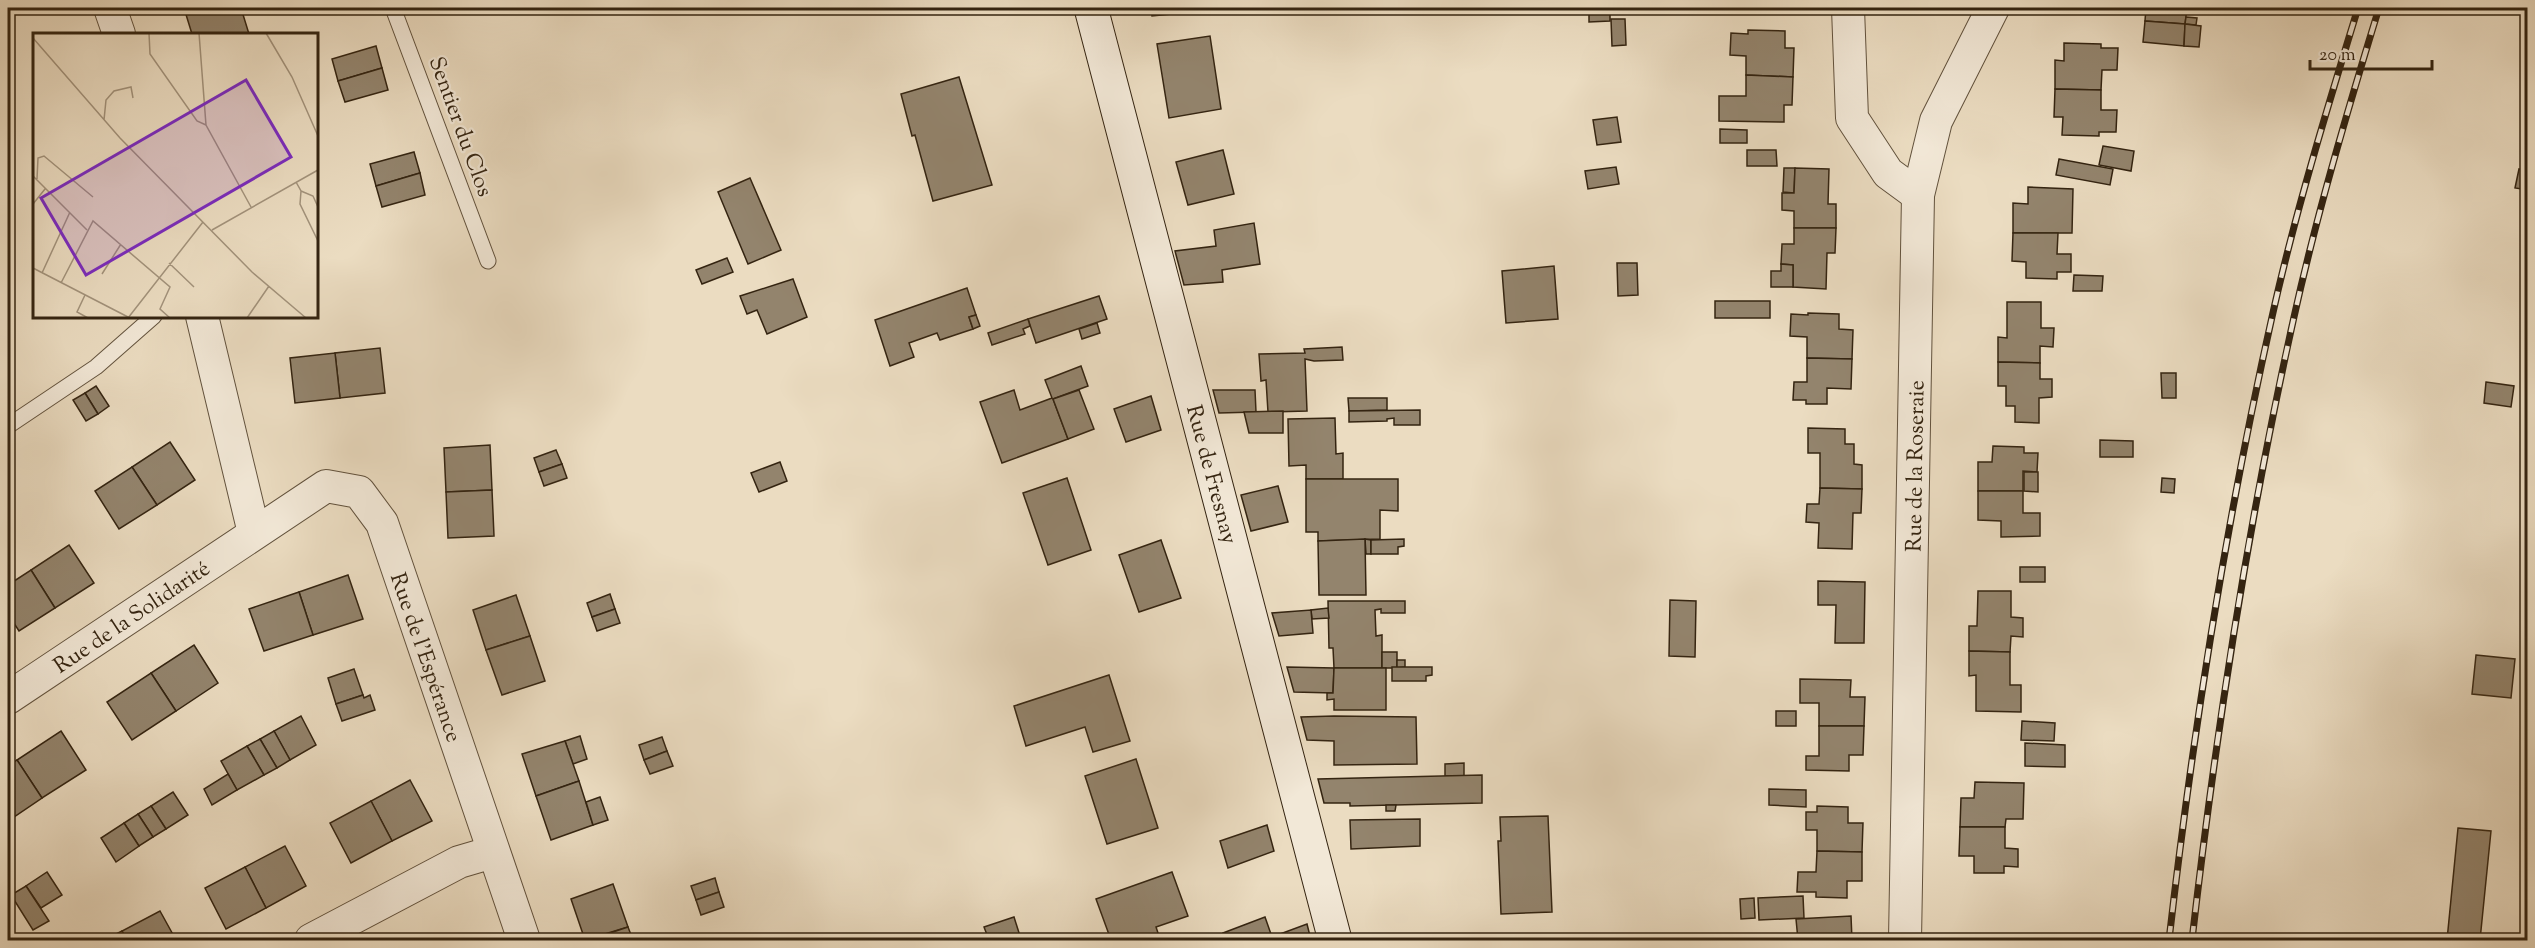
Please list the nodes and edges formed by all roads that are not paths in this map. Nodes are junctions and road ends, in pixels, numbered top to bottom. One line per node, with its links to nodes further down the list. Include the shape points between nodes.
1 (110, 8): 6 (street)
2 (393, 8): 8 (lane, Sentier du Clos)
3 (1091, 8): 17 (street, Rue de Fresnay)
4 (1848, 8): 7 (street, via 1852,118 1888,173)
5 (1993, 8): 7 (street, Rue de la Roseraie, via 1936,122)
6 (118, 33)
7 (1918, 195): 18 (street, Rue de la Roseraie)
8 (488, 261)
9 (152, 318): 11 (lane, via 96,367)
10 (202, 318): 12 (street)
11 (8, 426)
12 (254, 533): 13 (street, Rue de la Solidarité); 14 (street, Rue de l'Espérance, via 326,486 359,492 382,524)
13 (8, 698)
14 (494, 852): 15 (street, via 459,862); 16 (street, Rue de l'Espérance)
15 (311, 940)
16 (524, 940)
17 (1335, 940)
18 (1905, 940)

